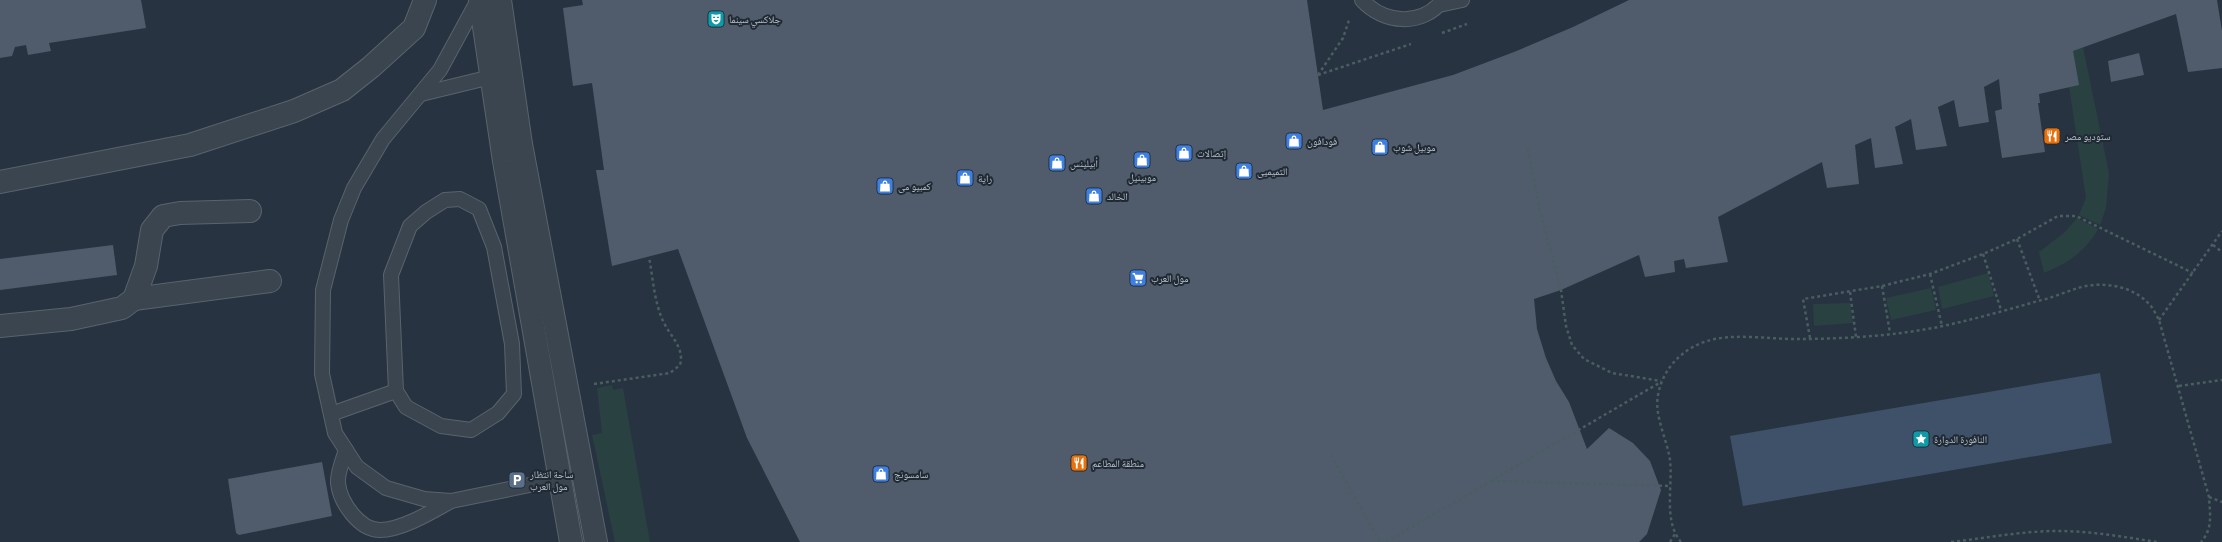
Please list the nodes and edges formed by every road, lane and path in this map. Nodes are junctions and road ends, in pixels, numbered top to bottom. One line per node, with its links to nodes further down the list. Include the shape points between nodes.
1 (425, 0): 12 (street, via 414,28 371,66 342,90 294,112 190,145)
2 (479, 0): 9 (street); 10 (lane, via 440,70)
3 (500, 0): 50 (street, via 521,144)
4 (1362, 0): 6 (lane, via 1376,12 1391,18 1408,20 1425,15)
5 (1462, 0): 6 (lane)
6 (1441, 3)
7 (1347, 13): 8 (path, via 1350,19 1343,38)
8 (1318, 75)
9 (491, 77): 10 (lane); 42 (street)
10 (421, 94): 39 (lane, via 383,139 354,188 341,220 323,290 322,374)
11 (1528, 150): 35 (path, via 1572,345 1584,359 1612,373)
12 (0, 182)
13 (250, 211): 25 (street, via 180,213 164,216 152,230 146,266)
14 (2222, 231): 16 (path)
15 (2017, 239): 18 (path); 20 (path, via 2058,216 2076,216); 26 (path)
16 (2212, 245): 17 (path); 20 (path)
17 (2222, 252)
18 (1983, 254): 21 (path); 27 (path)
19 (649, 257): 38 (path, via 656,300 665,326 681,351 680,365 670,373 593,384)
20 (2193, 273): 28 (path)
21 (1930, 274): 23 (path); 30 (path)
22 (270, 281): 25 (street)
23 (1882, 286): 24 (path); 31 (path)
24 (1850, 292): 32 (path); 33 (path, via 1803,299)
25 (134, 299): 29 (street, via 122,308 71,320)
26 (2040, 301): 27 (path); 28 (path, via 2079,288 2106,285 2136,293 2148,303)
27 (2001, 310): 30 (path)
28 (2159, 320): 36 (path)
29 (0, 326)
30 (1942, 326): 31 (path)
31 (1890, 333): 32 (path)
32 (1856, 337): 33 (path)
33 (1810, 338): 35 (path, via 1709,340 1680,355)
34 (2222, 380): 36 (path)
35 (1661, 381): 43 (path); 44 (path, via 1657,396 1658,416 1666,439)
36 (2179, 386): 45 (path)
37 (396, 391): 37 (lane, via 391,275 410,226 445,200 460,199 479,209 494,248 512,344 514,394 498,413 471,430 441,426 406,407); 39 (lane)
38 (594, 392)
39 (331, 414): 40 (lane, via 335,433)
40 (346, 450): 46 (lane, via 357,468 386,488 424,499); 46 (lane, via 337,482 344,504 365,526 380,530 395,528)
41 (1332, 455): 51 (path)
42 (559, 479): 46 (lane); 49 (street)
43 (1490, 481): 44 (path); 52 (path)
44 (1671, 486): 48 (path, via 1671,512)
45 (2209, 497): 47 (path); 57 (path, via 2211,523 2208,535)
46 (451, 501)
47 (2222, 502)
48 (1675, 534): 53 (path); 54 (path)
49 (571, 542)
50 (596, 542)
51 (1380, 542)
52 (1386, 542)
53 (1670, 542)
54 (1681, 542)
55 (1951, 542): 56 (path, via 2057,531)
56 (2157, 542)
57 (2201, 542)

